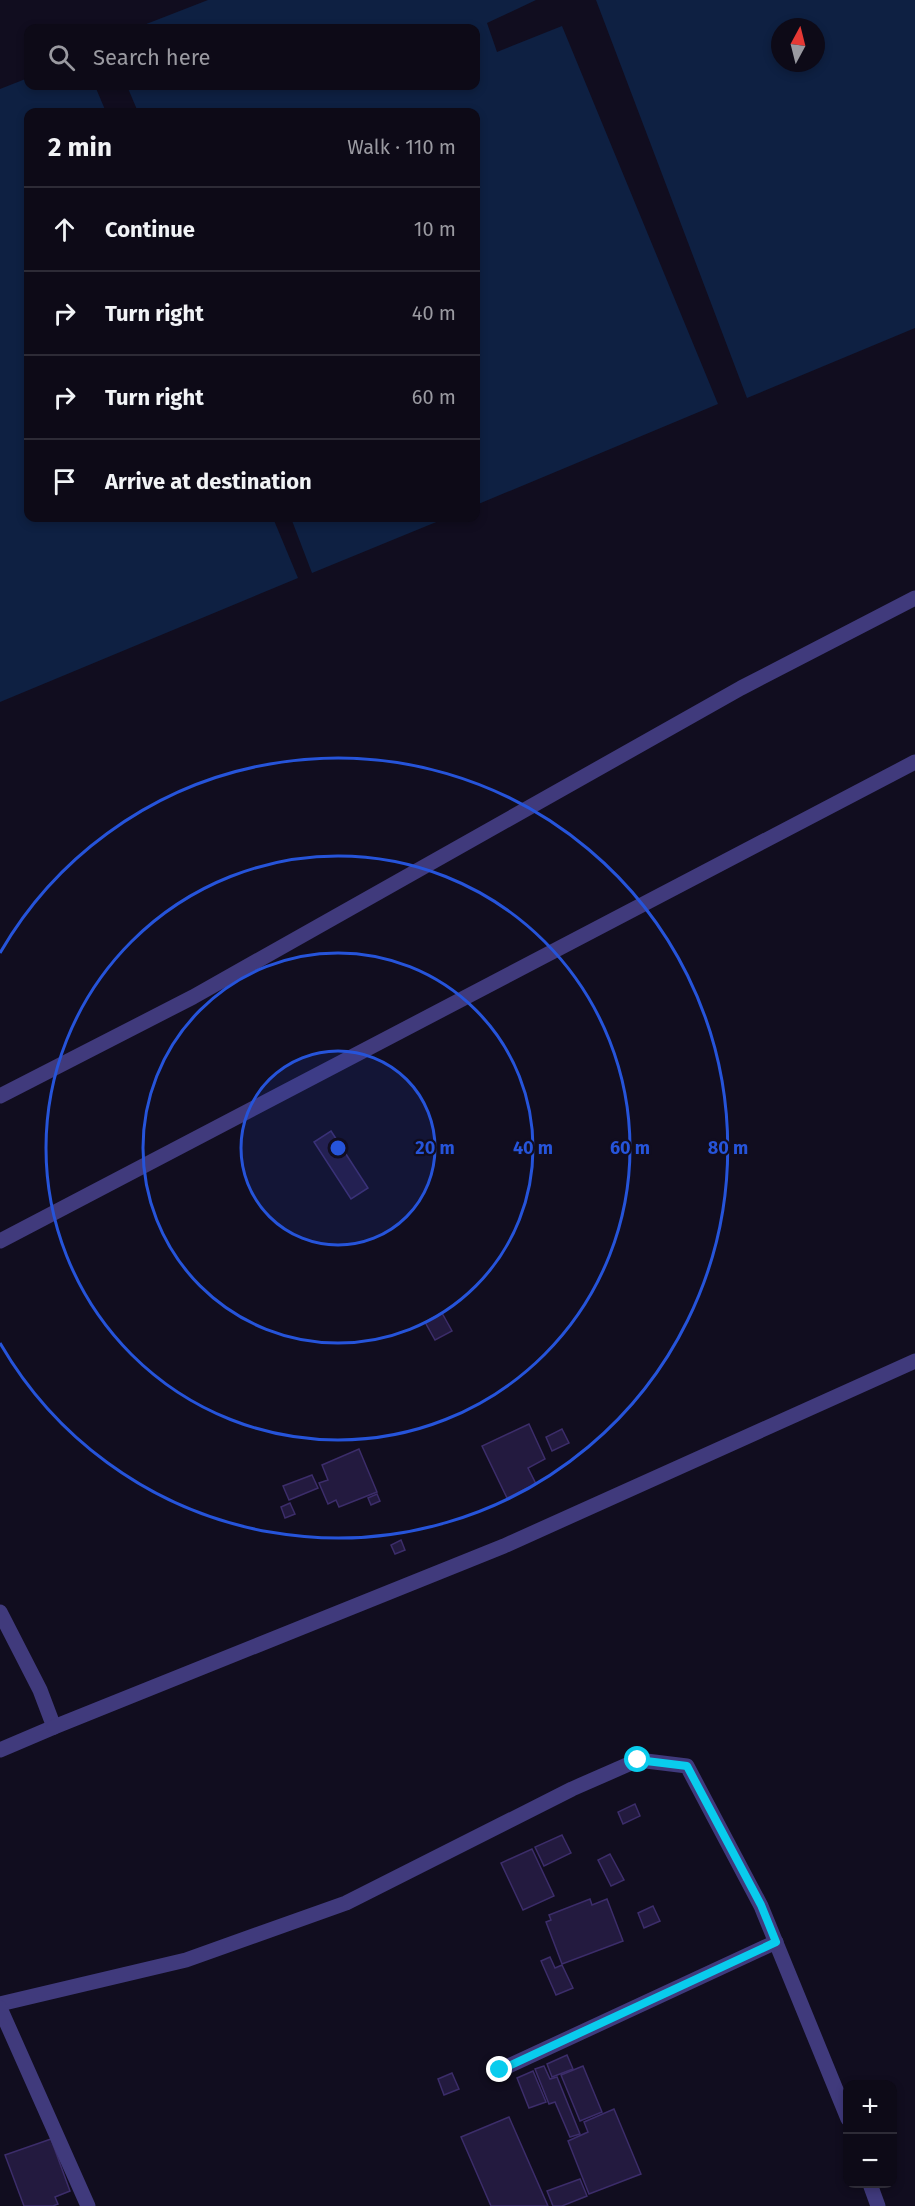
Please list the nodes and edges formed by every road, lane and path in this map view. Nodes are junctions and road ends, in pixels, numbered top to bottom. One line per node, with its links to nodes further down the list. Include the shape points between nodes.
1 (915, 598): 3 (street, via 741,688 193,997)
2 (915, 762): 4 (street)
3 (0, 1096)
4 (0, 1241)
5 (915, 1361): 7 (street, via 504,1546)
6 (0, 1612): 7 (street, via 40,1690)
7 (54, 1727): 8 (street)
8 (0, 1750)
9 (776, 1942): 10 (street, via 761,1905 687,1766 638,1760 346,1903 186,1960); 11 (street); 12 (street)
10 (0, 2006): 14 (street)
11 (500, 2070)
12 (843, 2107)
13 (871, 2188): 15 (street)
14 (88, 2206)
15 (878, 2206)

